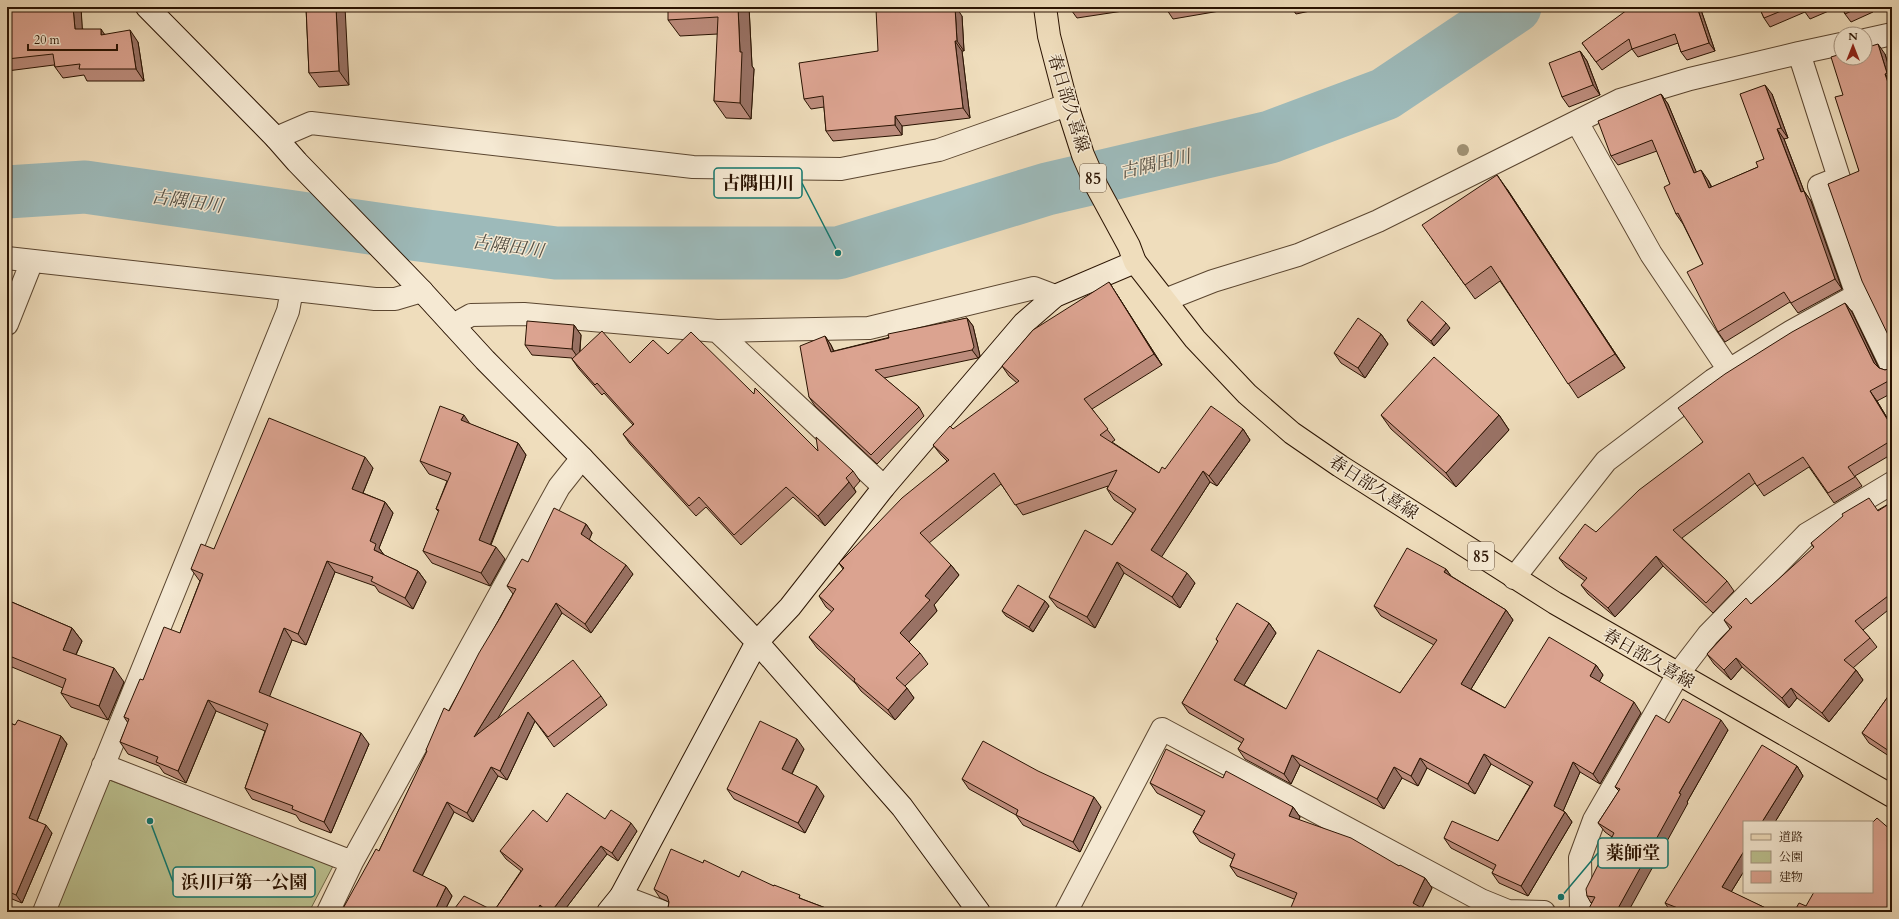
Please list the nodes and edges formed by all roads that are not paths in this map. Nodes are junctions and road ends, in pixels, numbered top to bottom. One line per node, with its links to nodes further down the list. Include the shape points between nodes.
1 (147, 7): 9 (street)
2 (1045, 7): 7 (main road, 春日部久喜線 / 85, via 1049,36)
3 (1892, 34): 4 (street)
4 (1873, 38)
5 (1833, 46): 6 (street)
6 (1799, 52): 8 (street, via 1690,79 1620,100); 15 (street, via 1839,178 1819,186)
7 (1067, 105): 9 (street, via 939,150 841,169 693,167 310,123); 10 (main road, 春日部久喜線 / 85, via 1083,155)
8 (1577, 122): 17 (street, via 1371,224 1298,255 1213,281); 22 (street, via 1652,254)
9 (276, 138): 13 (street)
10 (1132, 254): 16 (street); 17 (main road, 春日部久喜線 / 85)
11 (7, 258): 12 (street)
12 (32, 261): 14 (street); 18 (street)
13 (415, 284): 14 (street, via 395,298); 19 (street)
14 (292, 290): 29 (street, via 288,311)
15 (1857, 295): 21 (street); 22 (street)
16 (1054, 296): 20 (street, via 1034,288 869,328); 25 (street, via 1024,323)
17 (1166, 300): 26 (main road, 春日部久喜線 / 85, via 1195,339 1247,394 1292,433)
18 (7, 324)
19 (453, 325): 20 (street, via 471,315 524,314); 23 (street)
20 (717, 331): 25 (street)
21 (1892, 367)
22 (1729, 370): 26 (street, via 1606,461)
23 (582, 458): 27 (street); 31 (street, via 558,487)
24 (1892, 483): 28 (street, via 1807,534 1708,635)
25 (884, 487): 27 (street, via 790,607)
26 (1514, 578): 28 (main road, 春日部久喜線 / 85)
27 (757, 642): 32 (street); 36 (street, via 902,807)
28 (1678, 674): 30 (main road, 春日部久喜線 / 85); 39 (street, via 1594,820 1580,858)
29 (103, 765): 31 (street); 33 (street)
30 (1892, 796)
31 (352, 862): 34 (street)
32 (614, 904): 35 (street)
33 (44, 912)
34 (328, 912)
35 (663, 912)
36 (979, 912)
37 (1066, 912): 38 (street, via 1162,729 1481,900 1508,911)
38 (1544, 912)
39 (1581, 912)

